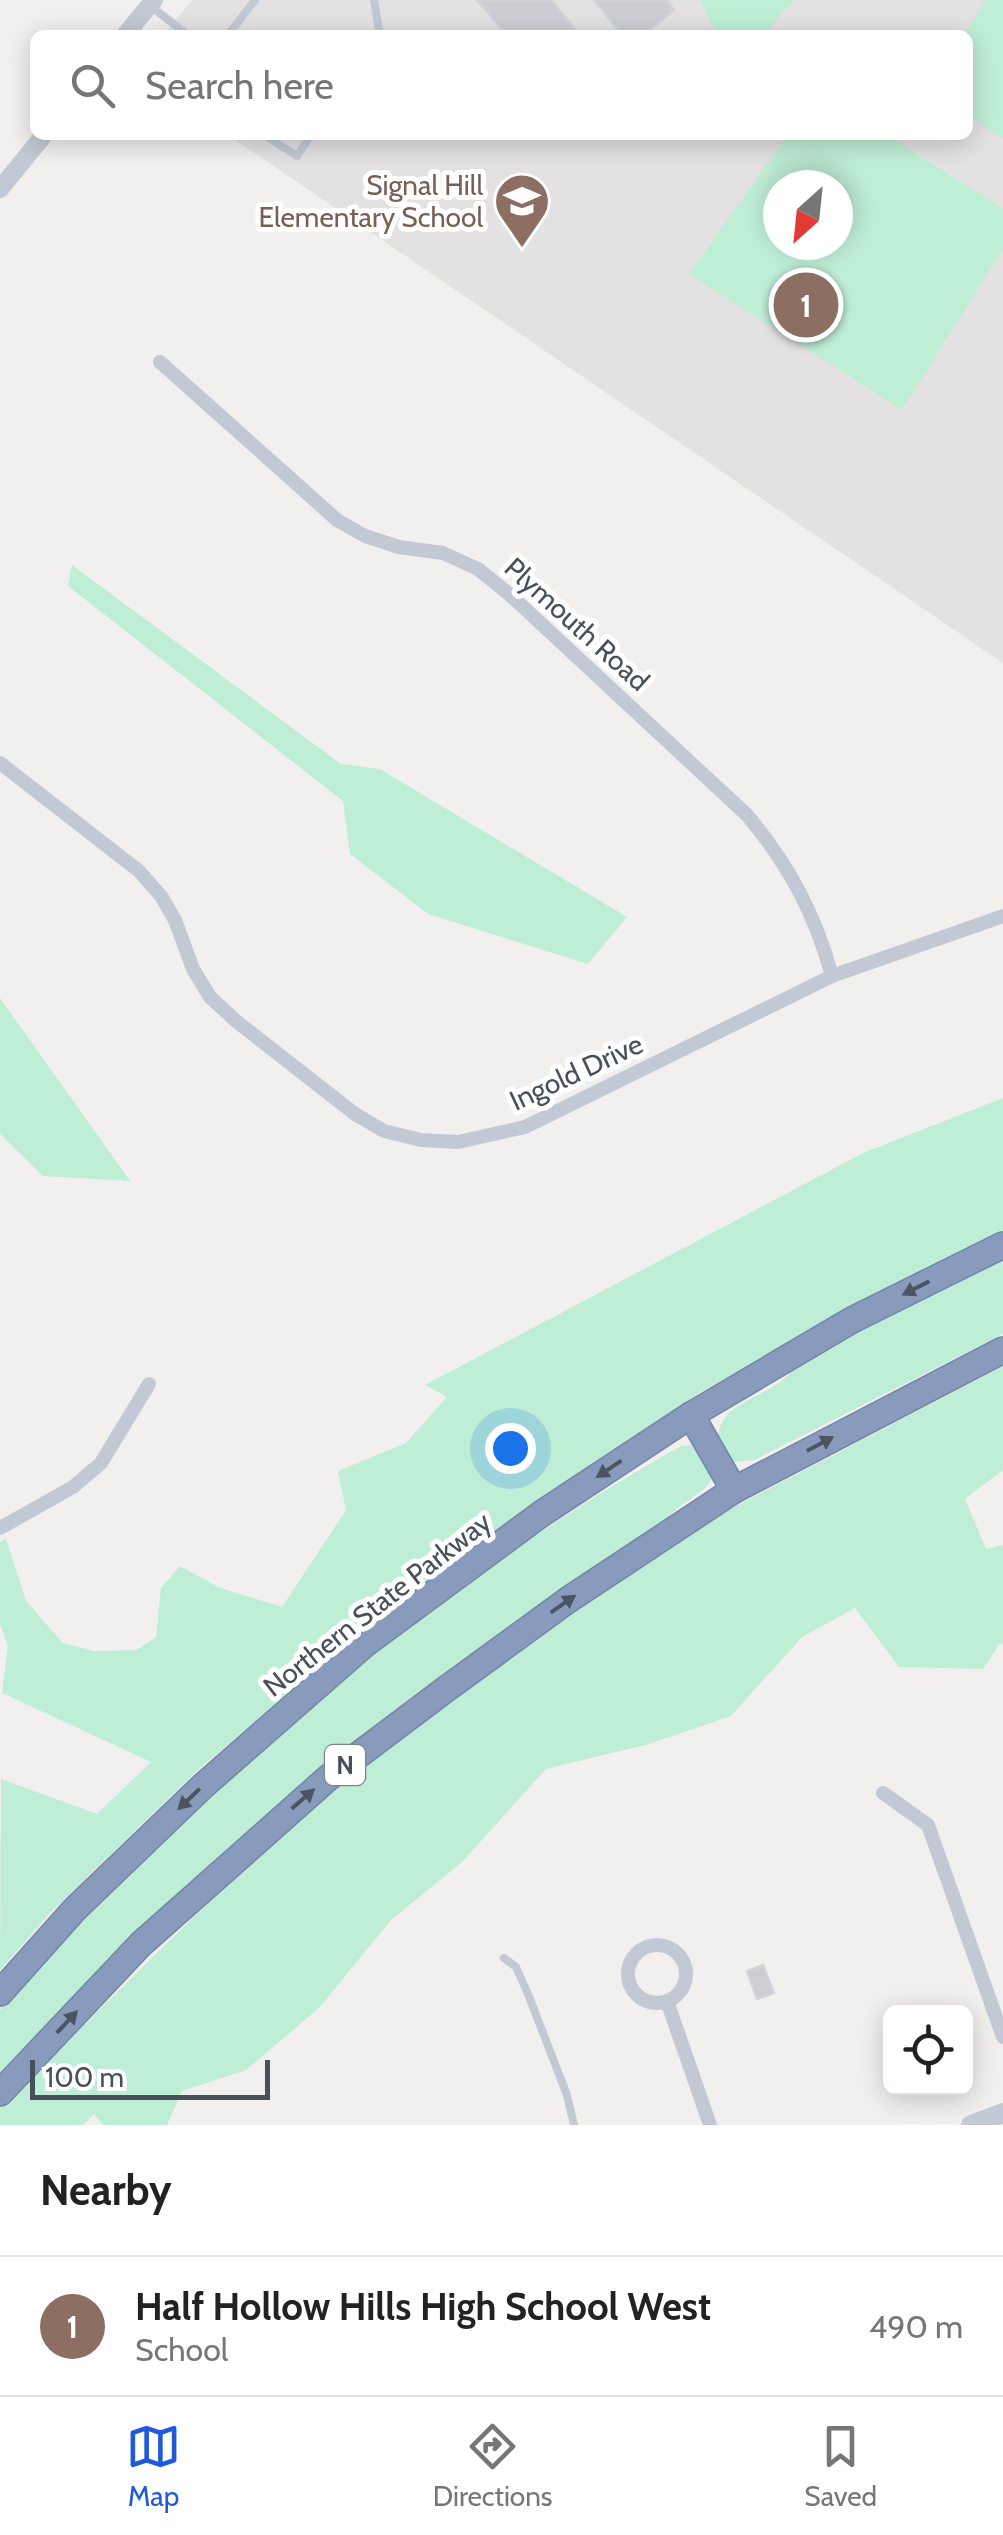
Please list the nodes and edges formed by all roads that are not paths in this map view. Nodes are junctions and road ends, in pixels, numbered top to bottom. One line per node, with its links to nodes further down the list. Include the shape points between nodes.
1 (255, 0): 6 (lane)
2 (374, 0): 7 (lane)
3 (151, 3): 4 (street); 5 (lane)
4 (129, 30)
5 (182, 30)
6 (232, 30)
7 (379, 30)
8 (40, 140): 11 (street)
9 (272, 140): 10 (lane, via 296,156)
10 (307, 140)
11 (0, 189)
12 (160, 362): 15 (street, Plymouth Road, via 337,520 382,542 443,553 509,594 768,839 803,894)
13 (0, 763): 15 (street, Ingold Drive, via 161,896 193,969 236,1021 384,1131 458,1142 525,1127)
14 (1003, 916): 15 (street, Ingold Drive)
15 (832, 976)
16 (1003, 1245): 19 (highway, Northern State Parkway, one-way to 19, via 852,1320)
17 (1003, 1350): 20 (highway, N, one-way to 17)
18 (149, 1384): 21 (street, via 101,1462 72,1487)
19 (690, 1415): 20 (highway); 24 (highway, Northern State Parkway, one-way to 24, via 365,1644 204,1784)
20 (734, 1490): 27 (highway, N, one-way to 20, via 140,1944 328,1778 568,1600)
21 (0, 1528)
22 (883, 1793): 26 (street, via 928,1825)
23 (504, 1958): 29 (lane, via 528,1994)
24 (0, 1993)
25 (667, 2002): 25 (street, via 681,1990 683,1964 671,1950 645,1948 631,1962 628,1981 648,2002); 30 (street)
26 (1003, 2036)
27 (0, 2093)
28 (1003, 2113): 31 (main road)
29 (574, 2125)
30 (710, 2125)
31 (971, 2125)

